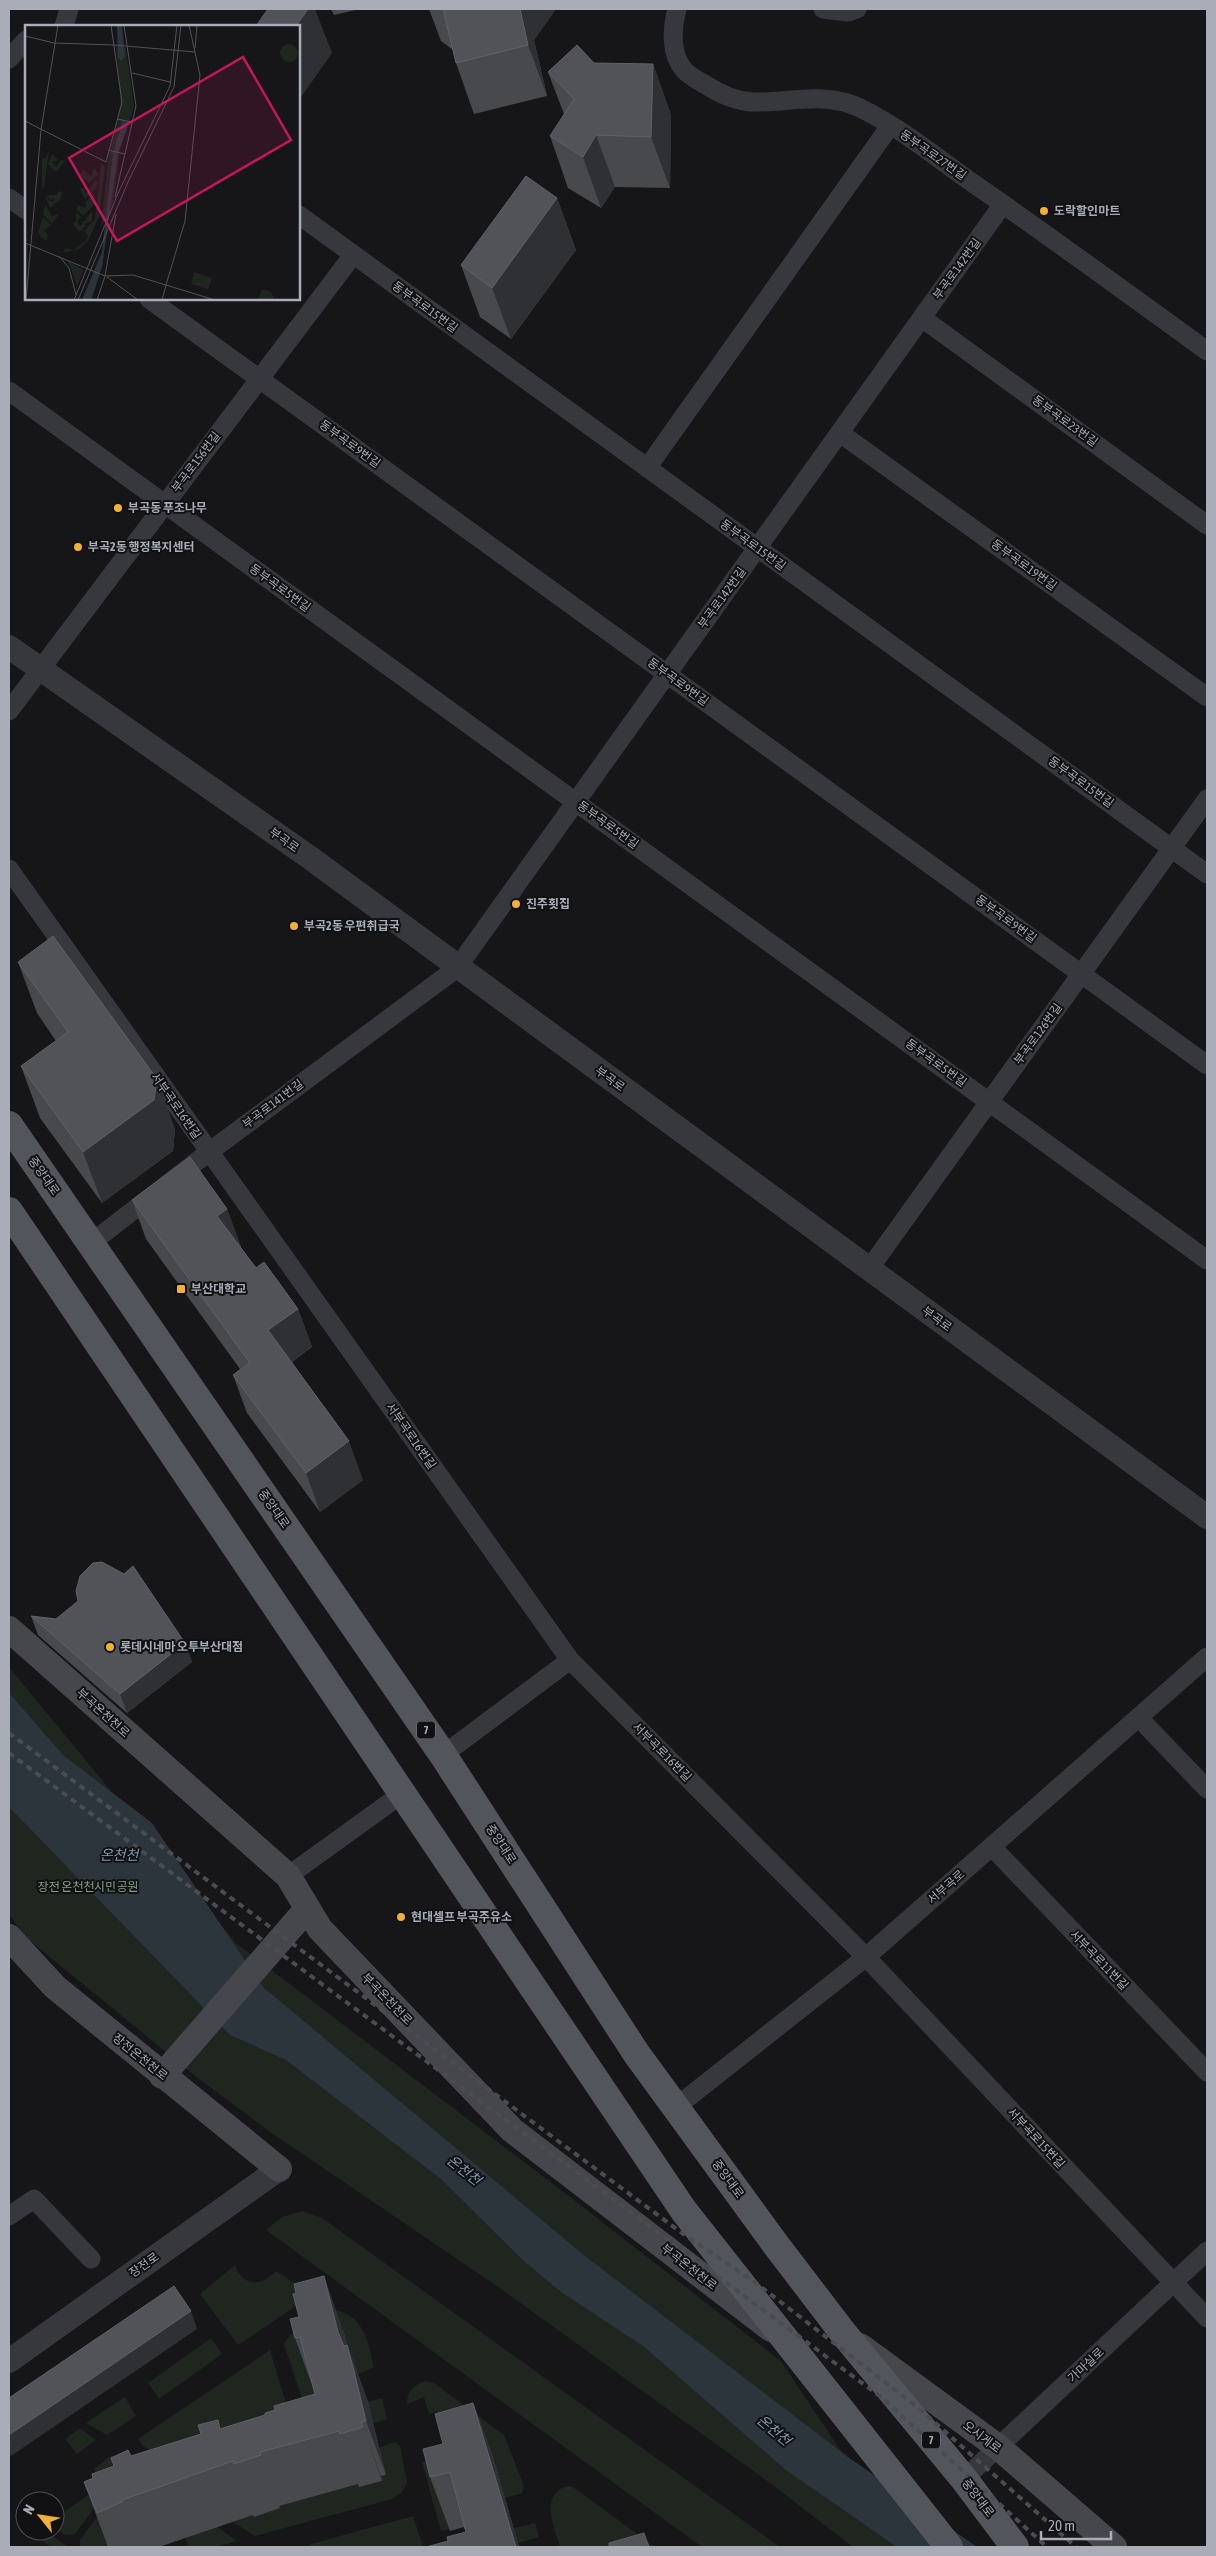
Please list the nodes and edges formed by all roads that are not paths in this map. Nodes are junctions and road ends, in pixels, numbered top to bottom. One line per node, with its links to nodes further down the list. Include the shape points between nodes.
1 (69, 9): 5 (street)
2 (677, 9): 8 (street, 동부곡로27번길, via 676,56 685,71 713,90 752,102 839,100)
3 (823, 9): 4 (street, via 848,12)
4 (858, 9)
5 (64, 25)
6 (25, 41): 7 (street)
7 (9, 59)
8 (890, 126): 10 (street, 동부곡로27번길); 20 (street)
9 (9, 198): 11 (street)
10 (1003, 204): 15 (street, 부곡로142번길); 16 (street, 동부곡로27번길)
11 (25, 209)
12 (300, 216): 13 (street, 동부곡로15번길)
13 (353, 254): 17 (street, 부곡로156번길); 20 (street, 동부곡로15번길)
14 (150, 300): 17 (street, 동부곡로9번길)
15 (922, 318): 19 (street, 부곡로142번길); 22 (street, 동부곡로23번길)
16 (1207, 351)
17 (259, 379): 21 (street, 부곡로156번길); 26 (street, 동부곡로9번길)
18 (9, 391): 21 (street, 동부곡로5번길)
19 (840, 433): 23 (street, 부곡로142번길); 27 (street, 동부곡로19번길)
20 (647, 468): 23 (street, 동부곡로15번길)
21 (164, 504): 25 (street, 부곡로156번길); 30 (street, 동부곡로5번길)
22 (1207, 525)
23 (757, 548): 26 (street, 부곡로142번길); 31 (street, 동부곡로15번길)
24 (9, 647): 25 (street, 부곡로)
25 (40, 669): 28 (street, 부곡로156번길); 34 (street, 부곡로, via 309,858)
26 (667, 674): 30 (street, 부곡로142번길); 35 (street, 동부곡로9번길)
27 (1207, 697)
28 (9, 711)
29 (1207, 799): 31 (street, 부곡로126번길)
30 (576, 802): 34 (street, 부곡로142번길); 37 (street, 동부곡로5번길)
31 (1172, 848): 33 (street, 동부곡로15번길); 35 (street, 부곡로126번길)
32 (9, 870): 39 (street, 서부곡로16번길)
33 (1207, 874)
34 (457, 968): 39 (street, 부곡로141번길); 43 (street, 부곡로)
35 (1081, 974): 36 (street, 동부곡로9번길); 37 (street, 부곡로126번길)
36 (1207, 1065)
37 (989, 1102): 42 (street, 동부곡로5번길); 43 (street, 부곡로126번길)
38 (9, 1125): 41 (main road, 중앙대로 / 7)
39 (209, 1152): 41 (street, 부곡로141번길); 47 (street, 서부곡로16번길)
40 (9, 1211): 51 (main road)
41 (91, 1243): 49 (main road, 중앙대로 / 7)
42 (1207, 1260)
43 (869, 1269): 44 (street, 부곡로)
44 (1207, 1517)
45 (9, 1629): 53 (main road, 부곡온천천로)
46 (1207, 1657): 48 (street, 서부곡로)
47 (570, 1660): 49 (street); 56 (street, 서부곡로16번길)
48 (1139, 1718): 50 (street); 52 (street, 서부곡로)
49 (443, 1754): 59 (main road, 중앙대로 / 7, via 636,2053)
50 (1207, 1789)
51 (403, 1793): 53 (street); 67 (main road, via 684,2211)
52 (992, 1847): 56 (street, 서부곡로); 57 (street, 서부곡로11번길)
53 (288, 1876): 54 (main road, 부곡온천천로)
54 (302, 1914): 58 (main road); 67 (main road, 부곡온천천로, via 512,2130)
55 (9, 1937): 58 (main road, 장전온천천로, via 55,1988)
56 (866, 1957): 59 (street, 서부곡로); 64 (street, 서부곡로15번길)
57 (1207, 2072)
58 (162, 2076): 60 (main road, 장전온천천로)
59 (676, 2107): 66 (main road, 중앙대로 / 7)
60 (279, 2169): 68 (street, 장전로)
61 (9, 2216): 63 (street, via 34,2198)
62 (1207, 2251): 64 (street, 가마실로)
63 (92, 2259)
64 (1174, 2283): 65 (street, 서부곡로15번길); 69 (street, 가마실로)
65 (1207, 2318)
66 (844, 2334): 69 (main road, 오시게로); 70 (main road, 중앙대로 / 7)
67 (789, 2344): 71 (main road)
68 (9, 2361)
69 (998, 2448): 70 (street, 가마실로); 73 (main road, 오시게로)
70 (964, 2479): 72 (main road, 중앙대로 / 7)
71 (949, 2547)
72 (1015, 2547)
73 (1114, 2547)

